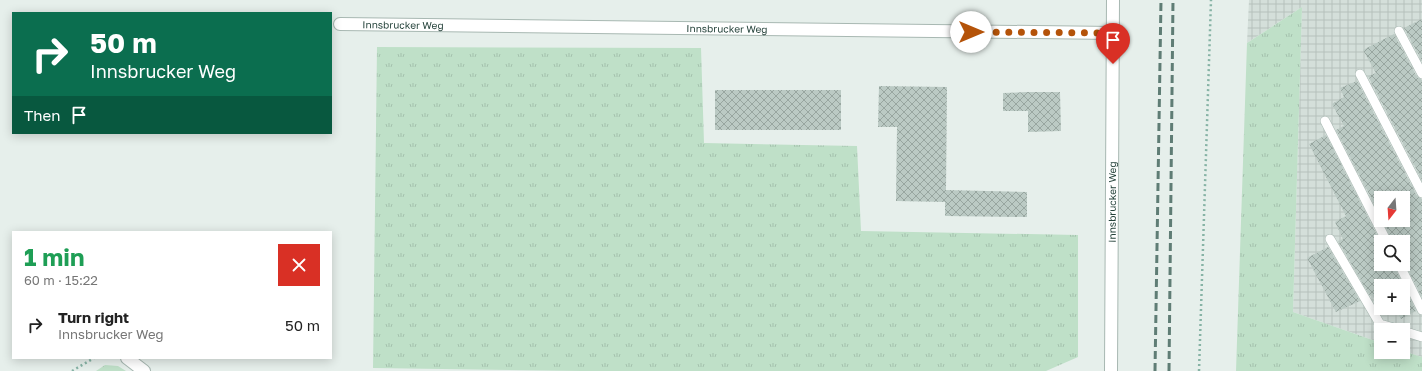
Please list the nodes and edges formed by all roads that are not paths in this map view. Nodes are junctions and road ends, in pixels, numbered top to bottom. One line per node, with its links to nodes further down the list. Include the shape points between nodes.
1 (1113, 0): 4 (street, Innsbrucker Weg)
2 (340, 24): 4 (street, Innsbrucker Weg)
3 (1400, 31): 6 (lane)
4 (1113, 33): 18 (street, Innsbrucker Weg)
5 (1360, 74): 8 (lane)
6 (1422, 74)
7 (1325, 120): 9 (lane)
8 (1422, 193)
9 (1383, 235)
10 (1330, 239): 13 (lane)
11 (1402, 271): 12 (lane)
12 (1422, 310)
13 (1379, 323)
14 (1410, 332): 15 (lane)
15 (1422, 336)
16 (128, 359): 17 (street)
17 (144, 371)
18 (1111, 371)

